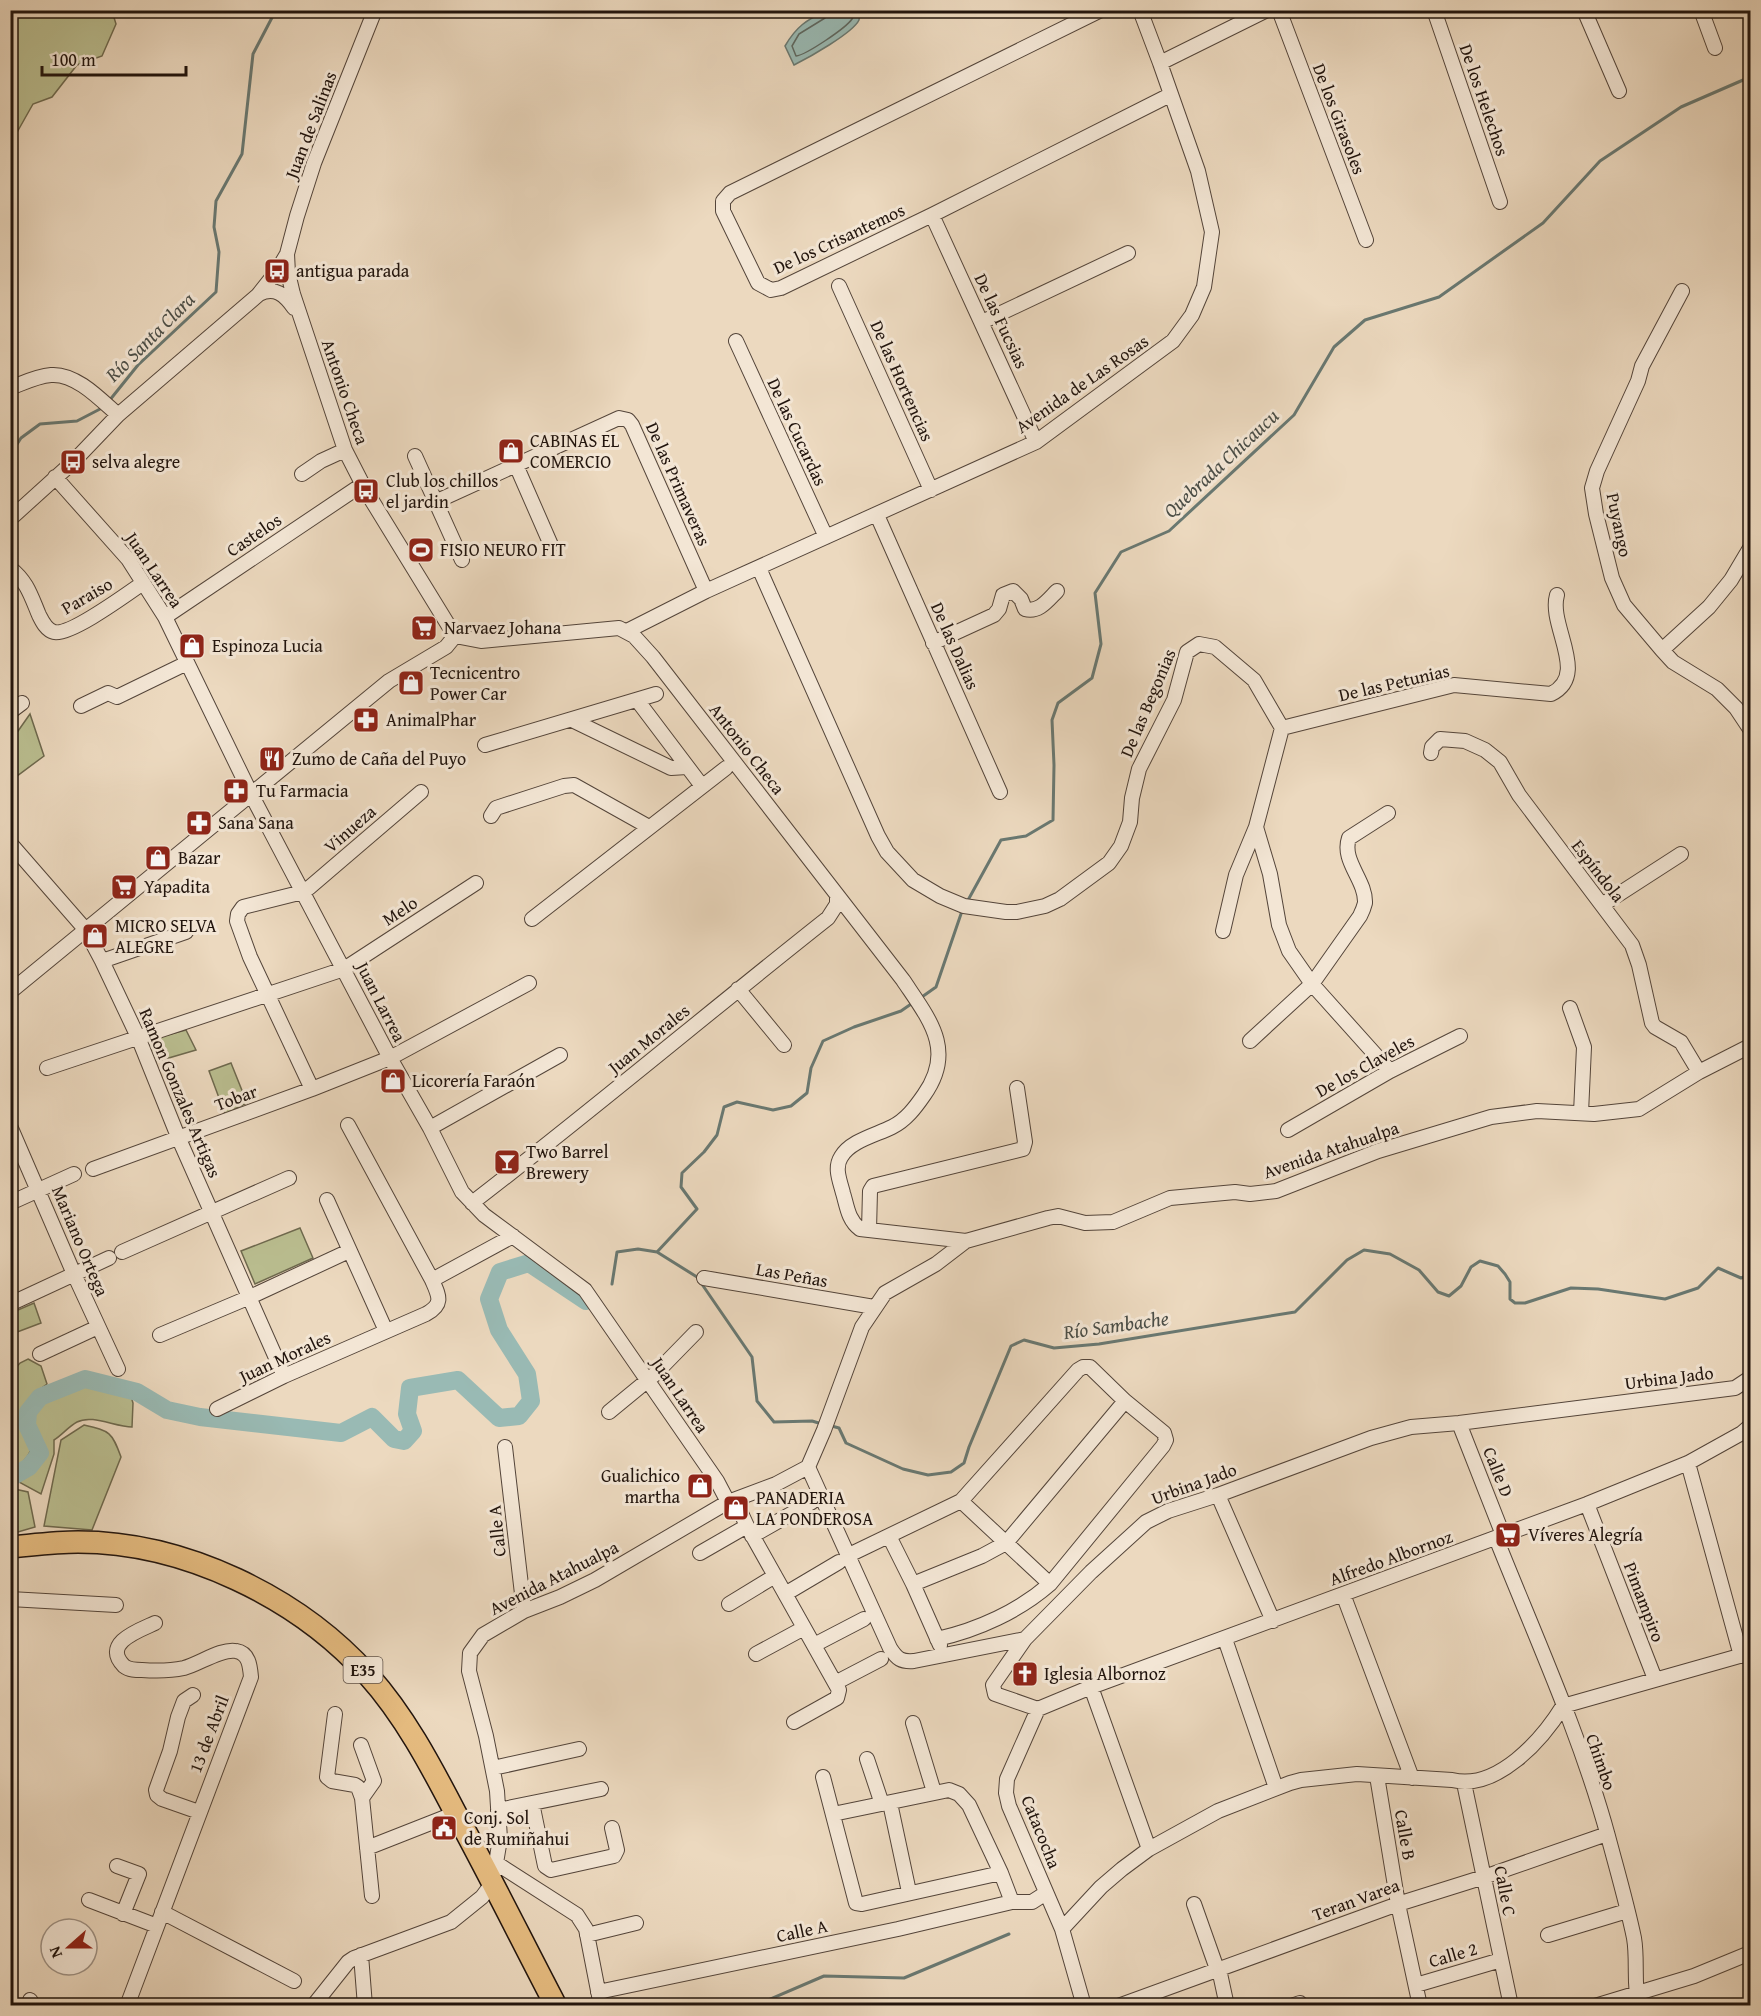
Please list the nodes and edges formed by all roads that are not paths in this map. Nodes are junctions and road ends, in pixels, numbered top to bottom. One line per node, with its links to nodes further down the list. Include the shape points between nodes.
1 (375, 10): 16 (street, Juan de Salinas, via 314,163)
2 (1101, 10): 14 (street, De los Crisantemos, via 730,193 723,201 725,216 758,283 771,290)
3 (1140, 10): 10 (street, Avenida de Las Rosas)
4 (1267, 10): 10 (street)
5 (1279, 10): 15 (street, De los Girasoles)
6 (1434, 10): 13 (street, De los Helechos)
7 (1584, 10): 11 (street)
8 (1701, 10): 9 (street)
9 (1715, 48)
10 (1160, 63): 12 (street, Avenida de Las Rosas)
11 (1619, 91)
12 (1170, 95): 14 (street, De los Crisantemos); 26 (street, Avenida de Las Rosas, via 1197,171 1212,231 1204,287 1192,315 1173,341)
13 (1500, 202)
14 (932, 216): 22 (street, De las Fucsias)
15 (1366, 240)
16 (287, 254): 20 (street, Juan de Salinas); 21 (street, Juan de Salinas, via 290,284)
17 (1128, 254): 22 (street)
18 (840, 286): 33 (street, De las Hortencias)
19 (1682, 291): 51 (street, Puyango, via 1642,366 1592,488 1616,587 1624,605)
20 (258, 295): 21 (street, via 271,290 278,292); 25 (street, Juan de Salinas)
21 (301, 317): 27 (street, Antonio Checa)
22 (981, 322): 26 (street, De las Fucsias)
23 (736, 341): 37 (street, De las Cucardas)
24 (10, 388): 25 (street, via 53,374 81,384)
25 (118, 415): 31 (street, Juan de Salinas)
26 (1036, 442): 33 (street, Avenida de Las Rosas)
27 (345, 450): 30 (street); 32 (street, Antonio Checa)
28 (415, 456): 34 (street)
29 (516, 465): 34 (street, De las Primaveras); 38 (street); 44 (street, De las Primaveras, via 619,418 628,420)
30 (302, 474)
31 (55, 477): 36 (street, Juan de Salinas); 43 (street, Juan Larrea, via 117,546)
32 (363, 484): 47 (street, Castelos); 49 (street, Antonio Checa)
33 (931, 490): 35 (street, Avenida de Las Rosas)
34 (435, 502): 40 (street)
35 (877, 515): 37 (street, Avenida de Las Rosas); 50 (street, De las Dalias)
36 (10, 519)
37 (826, 537): 42 (street, Avenida de Las Rosas)
38 (551, 545)
39 (1750, 548): 51 (street, via 1709,607)
40 (462, 560)
41 (10, 568): 43 (street, Paraiso, via 27,584 47,629 56,633 96,615)
42 (759, 568): 44 (street, Avenida de Las Rosas); 59 (street, De las Begonias, via 887,852 913,880 953,901 976,908 1017,912 1045,906 1109,863 1130,822 1139,769 1173,700 1187,652 1199,644 1215,647 1254,680)
43 (143, 583): 47 (street, Juan Larrea)
44 (706, 591): 48 (street, Avenida de Las Rosas)
45 (1057, 591): 50 (street, via 1044,604 1029,611 1018,594 1008,592 994,615)
46 (1557, 595): 59 (street, De las Petunias, via 1555,614 1568,668 1560,690 1551,694 1454,686)
47 (165, 617): 52 (street, Juan Larrea)
48 (627, 631): 49 (street, via 614,627 481,641); 53 (street, Antonio Checa)
49 (454, 636): 68 (street, via 446,647 389,681)
50 (933, 643): 67 (street, De las Dalias)
51 (1662, 650): 60 (street, Puyango, via 1673,662 1717,689)
52 (187, 663): 56 (street, via 117,697 108,693); 68 (street, Juan Larrea)
53 (678, 690): 54 (street); 77 (street, Antonio Checa)
54 (637, 700): 58 (street); 63 (street)
55 (22, 702): 57 (street)
56 (81, 706)
57 (10, 712)
58 (572, 720): 61 (street); 63 (street, via 671,768)
59 (1282, 729): 71 (street)
60 (1750, 729)
61 (484, 745)
62 (1431, 753): 78 (street, Espíndola, via 1440,739 1465,741 1500,762 1519,795)
63 (687, 767): 65 (street)
64 (726, 768): 65 (street)
65 (702, 786): 72 (street)
66 (421, 792): 76 (street, Vinueza)
67 (1000, 792)
68 (250, 794): 76 (street, Juan Larrea); 80 (street)
69 (1388, 813): 86 (street, via 1349,838 1351,863 1364,891 1365,904)
70 (491, 816): 72 (street, via 496,808 571,785)
71 (1256, 826): 81 (street, via 1236,875); 86 (street, via 1279,926 1289,951)
72 (650, 828): 79 (street)
73 (10, 843): 80 (street, Ramon Gonzales Artigas)
74 (1681, 854): 78 (street)
75 (476, 883): 84 (street, Melo)
76 (303, 891): 84 (street, Juan Larrea); 89 (street, via 243,907 238,914 237,921)
77 (837, 895): 87 (street, Juan Morales, via 837,904 828,918); 117 (street, Antonio Checa, via 924,1012 934,1029 940,1054 933,1083 909,1115 848,1149 839,1159 838,1173 850,1218 860,1229)
78 (1602, 905): 100 (street, Espíndola, via 1632,945 1652,1023 1681,1042)
79 (532, 919)
80 (86, 929): 83 (street, Ramon Gonzales Artigas); 88 (street)
81 (1223, 931)
82 (186, 932): 83 (street)
83 (102, 962): 92 (street, Ramon Gonzales Artigas)
84 (344, 969): 89 (street, Melo); 97 (street, Juan Larrea)
85 (529, 983): 97 (street, Tobar)
86 (1312, 984): 93 (street); 99 (street)
87 (738, 989): 94 (street); 115 (street, Juan Morales)
88 (10, 992)
89 (268, 993): 92 (street, Melo); 102 (street)
90 (1570, 1008): 103 (street, via 1584,1047)
91 (1460, 1036): 99 (street, De los Claveles)
92 (138, 1037): 98 (street, Melo); 108 (street, Ramon Gonzales Artigas)
93 (1250, 1041)
94 (784, 1045)
95 (1750, 1046): 100 (street, Avenida Atahualpa)
96 (560, 1056): 106 (street)
97 (390, 1058): 102 (street, Tobar); 106 (street, Juan Larrea)
98 (46, 1068)
99 (1390, 1071): 107 (street, De los Claveles)
100 (1699, 1072): 103 (street, Avenida Atahualpa, via 1639,1108)
101 (1017, 1088): 117 (street, via 1026,1142 1023,1149 873,1186)
102 (312, 1089): 108 (street, Tobar)
103 (1581, 1113): 119 (street, Avenida Atahualpa, via 1538,1111 1491,1117 1378,1151 1276,1191 1170,1198 1113,1222 1085,1223 1058,1216)
104 (348, 1125): 125 (street)
105 (10, 1126): 112 (street, Mariano Ortega)
106 (430, 1128): 115 (street, Juan Larrea, via 462,1192)
107 (1288, 1130)
108 (179, 1139): 109 (street, Tobar); 116 (street, Ramon Gonzales Artigas)
109 (93, 1169)
110 (74, 1174): 112 (street)
111 (289, 1178): 116 (street)
112 (39, 1191): 114 (street); 123 (street, Mariano Ortega)
113 (327, 1200): 120 (street)
114 (10, 1203)
115 (472, 1203): 118 (street, Juan Larrea)
116 (212, 1212): 121 (street); 126 (street, Ramon Gonzales Artigas)
117 (869, 1230): 119 (street)
118 (513, 1236): 125 (street); 137 (street, Juan Larrea, via 585,1290)
119 (966, 1241): 128 (street, Avenida Atahualpa, via 936,1264 885,1293)
120 (349, 1251): 126 (street); 130 (street)
121 (122, 1252)
122 (110, 1258): 123 (street)
123 (74, 1274): 127 (street); 129 (street, Mariano Ortega)
124 (704, 1278): 128 (street, Las Peñas)
125 (432, 1280): 130 (street, Juan Morales, via 438,1295 435,1309)
126 (250, 1297): 132 (street); 135 (street, Ramon Gonzales Artigas)
127 (10, 1304)
128 (874, 1307): 145 (street, Avenida Atahualpa, via 857,1338)
129 (98, 1327): 133 (street); 134 (street, Mariano Ortega)
130 (386, 1331): 135 (street, Juan Morales)
131 (696, 1332): 137 (street)
132 (160, 1335)
133 (40, 1354)
134 (118, 1369)
135 (284, 1376): 139 (street, Juan Morales)
136 (1750, 1378): 141 (street, Urbina Jado, via 1736,1388)
137 (648, 1381): 140 (street); 147 (street, Juan Larrea)
138 (1125, 1401): 148 (street, via 1090,1367 1078,1370); 154 (street); 160 (street, via 1164,1433 1166,1440)
139 (217, 1408)
140 (609, 1412)
141 (1459, 1423): 146 (street, Urbina Jado, via 1411,1427 1371,1438); 153 (street, Calle D)
142 (1750, 1426): 144 (street, Alfredo Albornoz)
143 (506, 1447): 166 (street, Calle A)
144 (1688, 1463): 150 (street, Alfredo Albornoz); 175 (street)
145 (808, 1467): 147 (street, Avenida Atahualpa); 157 (street)
146 (1218, 1495): 168 (street); 171 (street, Urbina Jado, via 1146,1522)
147 (731, 1501): 151 (street, Juan Larrea); 166 (street, Avenida Atahualpa, via 595,1580)
148 (961, 1501): 152 (street); 154 (street)
149 (812, 1502): 151 (street)
150 (1587, 1503): 153 (street, Alfredo Albornoz); 177 (street, Pimampiro)
151 (749, 1531): 156 (street); 158 (street, Juan Larrea)
152 (889, 1536): 157 (street); 159 (street)
153 (1500, 1536): 162 (street, Alfredo Albornoz); 181 (street, Chimbo)
154 (1006, 1543): 159 (street); 160 (street)
155 (10, 1547): 202 (highway, E35, via 79,1542 143,1550 200,1564 260,1590 316,1627 369,1676 405,1724)
156 (700, 1553)
157 (844, 1558): 161 (street); 171 (street, via 898,1660 914,1661)
158 (775, 1576): 161 (street, Juan Larrea); 164 (street)
159 (913, 1584): 160 (street, via 939,1642 1030,1602)
160 (1050, 1584)
161 (785, 1594): 170 (street, Juan Larrea)
162 (1343, 1594): 168 (street, Alfredo Albornoz); 192 (street)
163 (10, 1599): 165 (street)
164 (729, 1604)
165 (116, 1605)
166 (524, 1611): 189 (street, Avenida Atahualpa, via 483,1635 470,1653 470,1680)
167 (864, 1618): 173 (street)
168 (1273, 1621): 172 (street, Alfredo Albornoz)
169 (155, 1623): 201 (street, 13 de Abril, via 122,1641 118,1655 123,1665 131,1670 184,1668 226,1651 243,1653 250,1663 251,1677)
170 (804, 1628): 173 (street, Juan Larrea); 174 (street)
171 (1024, 1639): 182 (street, via 995,1679 993,1690)
172 (1225, 1639): 179 (street, Alfredo Albornoz); 194 (street)
173 (814, 1645): 178 (street, Juan Larrea)
174 (756, 1654)
175 (1746, 1654): 177 (street)
176 (881, 1659): 178 (street)
177 (1655, 1679): 181 (street)
178 (835, 1683): 184 (street, via 839,1690 837,1698)
179 (1091, 1687): 182 (street, Alfredo Albornoz); 207 (street)
180 (193, 1695): 201 (street, via 184,1701 156,1790 162,1798)
181 (1563, 1706): 193 (street, via 1535,1744 1512,1763 1490,1776); 205 (street, Chimbo)
182 (1038, 1709): 213 (street, Catacocha, via 1007,1779 1006,1792)
183 (335, 1714): 197 (street, via 327,1777 355,1785)
184 (794, 1722)
185 (913, 1723): 196 (street)
186 (361, 1745): 197 (street, via 374,1781)
187 (579, 1749): 189 (street)
188 (867, 1759): 199 (street)
189 (493, 1768): 200 (street, Avenida Atahualpa)
190 (1377, 1776): 192 (street); 194 (street, via 1312,1779); 218 (street, Calle B)
191 (823, 1777): 203 (street)
192 (1412, 1778): 193 (street)
193 (1464, 1783): 211 (street, Calle C)
194 (1276, 1788): 207 (street, via 1218,1811)
195 (601, 1789): 198 (street)
196 (934, 1792): 199 (street); 210 (street, via 955,1791 965,1799)
197 (362, 1798): 206 (street)
198 (532, 1803): 200 (street); 204 (street, via 547,1869 614,1856 617,1850)
199 (886, 1803): 203 (street); 212 (street)
200 (498, 1810): 209 (street, Avenida Atahualpa, via 500,1839)
201 (199, 1812): 220 (street, 13 de Abril)
202 (456, 1813): 206 (street); 209 (highway, E35)
203 (833, 1814): 212 (street, via 856,1903)
204 (612, 1828)
205 (1607, 1834): 211 (street, Teran Varea); 219 (street, Chimbo)
206 (367, 1848): 214 (street)
207 (1149, 1849): 224 (street, via 1108,1881)
208 (117, 1866): 221 (street, via 140,1874)
209 (493, 1871): 225 (street, via 577,1915); 228 (street, Avenida Atahualpa, via 482,1897 451,1922); 239 (highway, E35)
210 (1001, 1873): 212 (street); 215 (street)
211 (1484, 1877): 218 (street, Teran Varea); 229 (street, Calle C)
212 (909, 1892)
213 (1046, 1893): 215 (street, Calle A, via 1032,1902); 224 (street, Catacocha)
214 (372, 1896)
215 (1010, 1898): 233 (street, Calle A, via 898,1929)
216 (89, 1900): 221 (street)
217 (1194, 1904): 230 (street)
218 (1398, 1904): 230 (street, Teran Varea); 232 (street, Calle B)
219 (1627, 1911): 226 (street); 234 (street, Chimbo, via 1634,1939)
220 (162, 1912): 223 (street, 13 de Abril); 231 (street)
221 (123, 1914): 223 (street)
222 (636, 1923): 225 (street)
223 (157, 1926): 236 (street, 13 de Abril)
224 (1062, 1929): 240 (street, Catacocha)
225 (587, 1935): 233 (street)
226 (1548, 1935)
227 (1750, 1953): 234 (street)
228 (362, 1955): 237 (street, Avenida Atahualpa, via 348,1962); 238 (street)
229 (1501, 1960): 232 (street, Calle 2); 244 (street, Calle C)
230 (1218, 1969): 235 (street, Teran Varea); 242 (street)
231 (294, 1981)
232 (1416, 1985): 243 (street, Calle B)
233 (599, 1999)
234 (1637, 1999): 245 (street)
235 (1152, 2000): 241 (street, Teran Varea)
236 (127, 2006)
237 (313, 2006)
238 (365, 2006)
239 (556, 2006)
240 (1084, 2006)
241 (1118, 2006)
242 (1227, 2006)
243 (1420, 2006)
244 (1511, 2006)
245 (1595, 2006)

